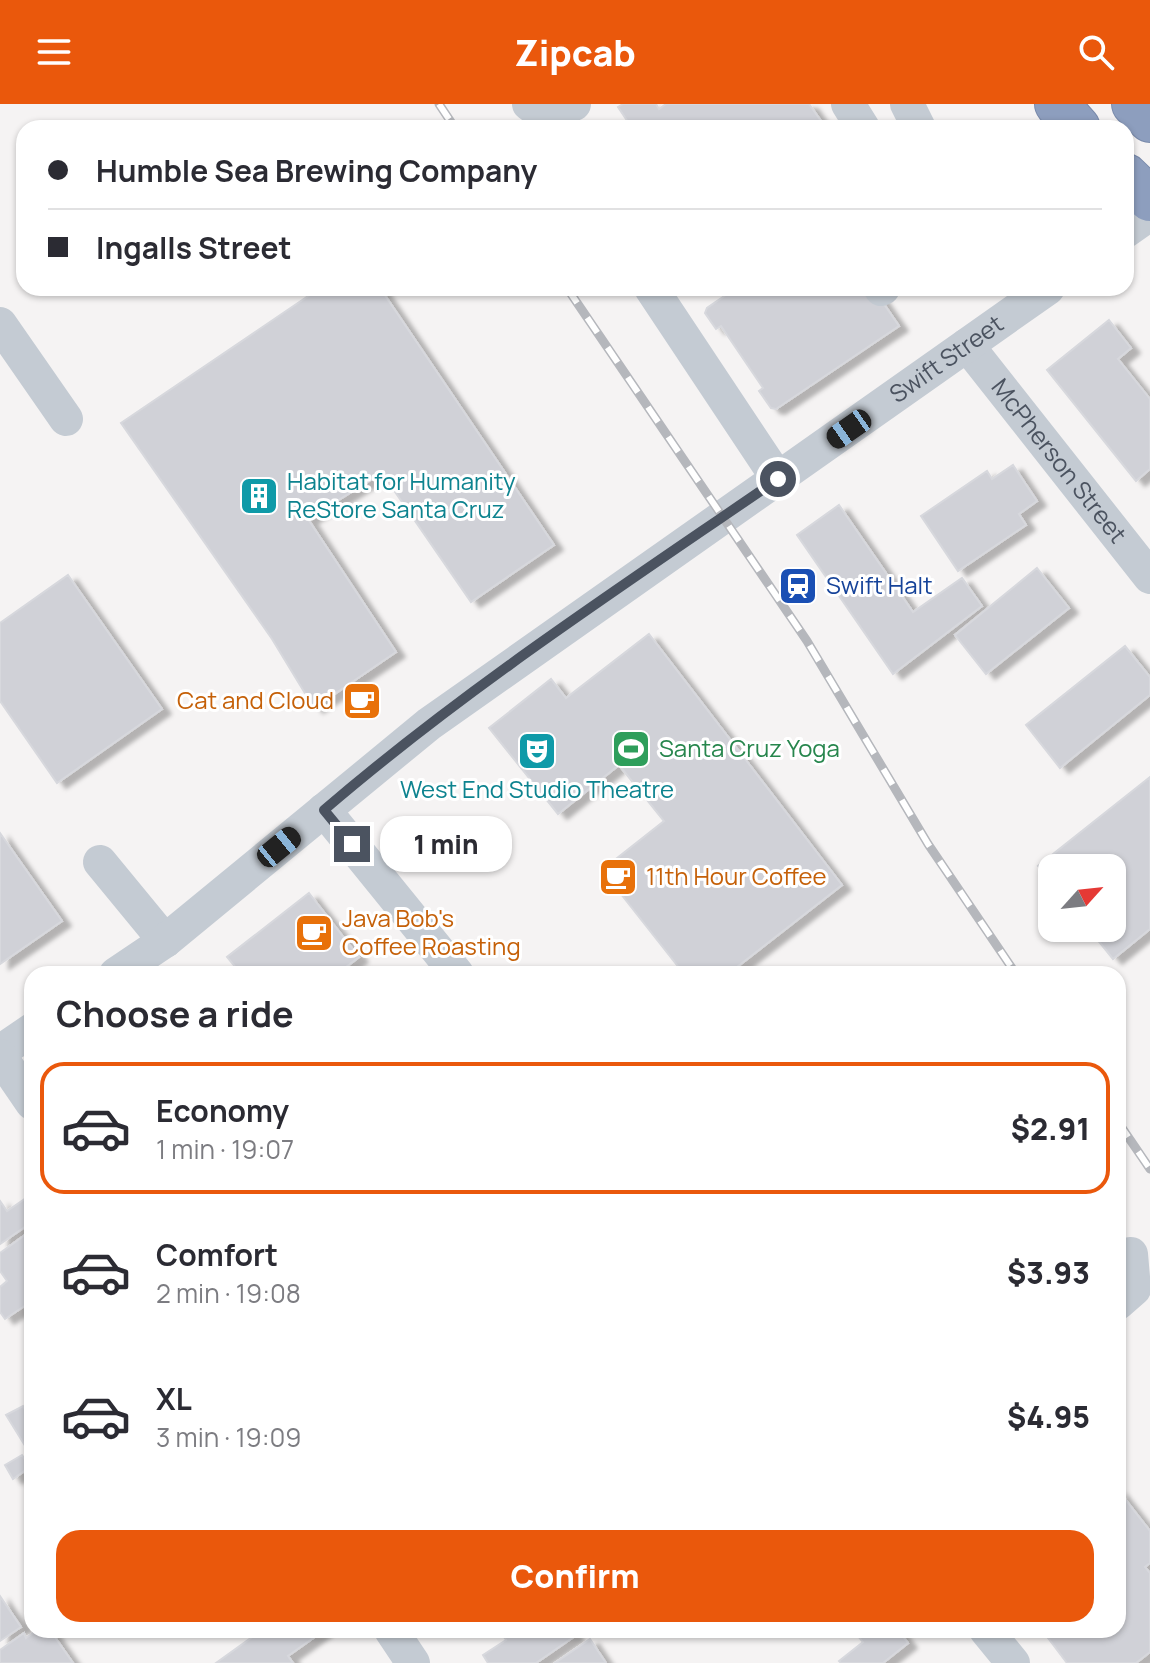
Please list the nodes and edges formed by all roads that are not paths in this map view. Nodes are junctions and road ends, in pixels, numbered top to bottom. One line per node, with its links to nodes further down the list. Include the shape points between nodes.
1 (529, 104): 2 (street, via 541,113)
2 (574, 104)
3 (1057, 104): 5 (highway)
4 (1134, 104): 6 (highway)
5 (1071, 120)
6 (1150, 120)
7 (1134, 184): 8 (highway)
8 (1150, 199)
9 (656, 296): 14 (street)
10 (1008, 301): 12 (street, Swift Street)
11 (0, 324): 13 (street)
12 (967, 345): 14 (street, Swift Street); 15 (street, McPherson Street)
13 (66, 419)
14 (778, 479): 16 (street, Swift Street, via 429,724)
15 (1150, 577)
16 (324, 810): 18 (street, Swift Street); 20 (street)
17 (100, 862): 18 (street)
18 (165, 941): 19 (street, Swift Street)
19 (128, 966)
20 (451, 966)
21 (24, 1036): 22 (street)
22 (0, 1054): 23 (street)
23 (24, 1091)
24 (1131, 1254): 25 (street, via 1134,1289)
25 (1126, 1296)
26 (396, 1638): 28 (street)
27 (993, 1638): 29 (street)
28 (413, 1663)
29 (1013, 1663)

